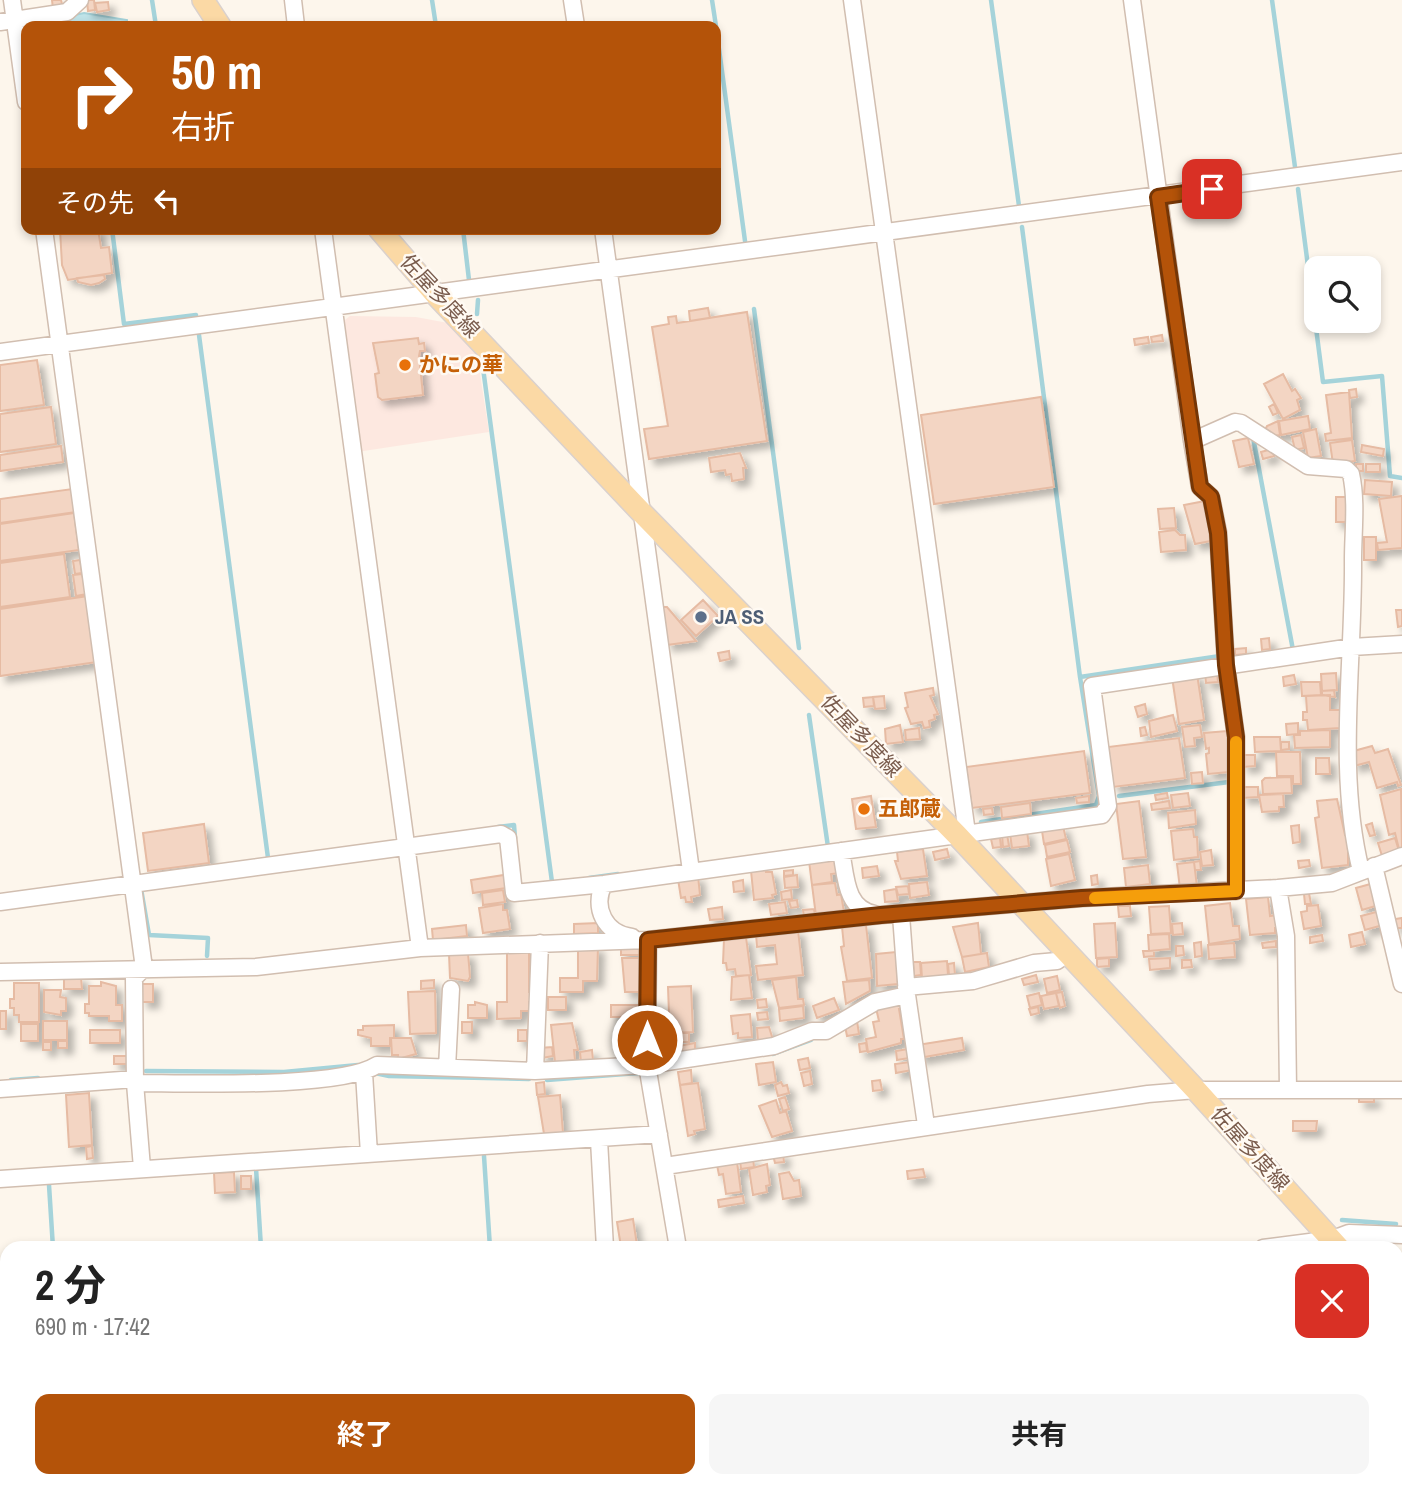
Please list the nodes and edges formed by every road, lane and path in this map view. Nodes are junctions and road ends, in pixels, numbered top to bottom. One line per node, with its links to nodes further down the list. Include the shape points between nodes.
1 (12, 0): 8 (street)
2 (80, 0): 8 (street, via 67,12)
3 (203, 0): 9 (main road)
4 (293, 0): 10 (street)
5 (572, 0): 11 (street)
6 (852, 0): 15 (street)
7 (1132, 0): 14 (street)
8 (7, 21): 12 (street)
9 (217, 21)
10 (295, 21)
11 (575, 21)
12 (21, 81)
13 (1402, 162): 14 (street)
14 (1158, 197): 15 (street); 25 (street)
15 (883, 234): 20 (street); 30 (street)
16 (45, 235): 23 (street)
17 (324, 235): 22 (street)
18 (384, 235): 21 (main road, 佐屋多度線)
19 (604, 235): 20 (street)
20 (607, 271): 21 (street); 26 (street)
21 (436, 295): 22 (street); 26 (main road, 佐屋多度線)
22 (334, 309): 23 (street); 31 (street)
23 (60, 344): 24 (street); 36 (street)
24 (0, 352)
25 (1192, 441): 28 (street, via 1241,423 1308,466 1351,474); 29 (street, via 1200,487 1211,497 1218,533)
26 (643, 514): 30 (main road, 佐屋多度線); 35 (street)
27 (1402, 644): 28 (street)
28 (1352, 647): 29 (street); 34 (street, via 1349,784)
29 (1226, 665): 30 (street, via 1092,686 1108,806 1102,816); 39 (street, via 1236,737)
30 (962, 834): 32 (street); 41 (main road, 佐屋多度線)
31 (406, 846): 36 (street); 37 (street, via 501,834 508,838 514,893); 46 (street)
32 (841, 850): 35 (street); 42 (street, via 851,900 865,912)
33 (1402, 856): 34 (street)
34 (1368, 869): 38 (street, via 1332,883); 50 (street)
35 (691, 871): 37 (street)
36 (132, 884): 40 (street); 48 (street)
37 (604, 884): 44 (street, via 599,894 601,916 622,936)
38 (1278, 888): 39 (street); 60 (street, via 1286,936)
39 (1236, 891): 41 (street)
40 (0, 902)
41 (1019, 904): 43 (street); 47 (main road, 佐屋多度線)
42 (881, 915): 43 (street); 44 (street)
43 (901, 915): 52 (street)
44 (648, 940): 45 (street); 53 (street)
45 (540, 943): 46 (street); 55 (street)
46 (420, 948): 48 (street, via 256,967)
47 (1067, 954): 52 (street, via 1057,961 973,981); 59 (main road, 佐屋多度線)
48 (144, 968): 49 (street); 57 (street, via 134,978)
49 (0, 972)
50 (1402, 984)
51 (451, 989): 54 (street)
52 (906, 991): 53 (street, via 875,1002 826,1031 813,1031 774,1046); 62 (street)
53 (647, 1065): 55 (street); 63 (street)
54 (447, 1068): 55 (street); 56 (street, via 377,1065)
55 (535, 1071)
56 (364, 1073): 57 (street, via 269,1082); 65 (street)
57 (135, 1081): 58 (street); 67 (street)
58 (0, 1089)
59 (1196, 1090): 60 (street); 62 (street); 72 (main road, 佐屋多度線)
60 (1288, 1090): 61 (street)
61 (1402, 1090)
62 (926, 1125): 66 (street)
63 (659, 1134): 64 (street); 66 (street)
64 (598, 1140): 65 (street); 70 (street)
65 (369, 1154): 67 (street)
66 (665, 1166): 71 (street)
67 (142, 1168): 68 (street)
68 (0, 1179)
69 (1402, 1236): 73 (street, via 1349,1233)
70 (605, 1241)
71 (677, 1241)
72 (1334, 1241)
73 (1339, 1241)

